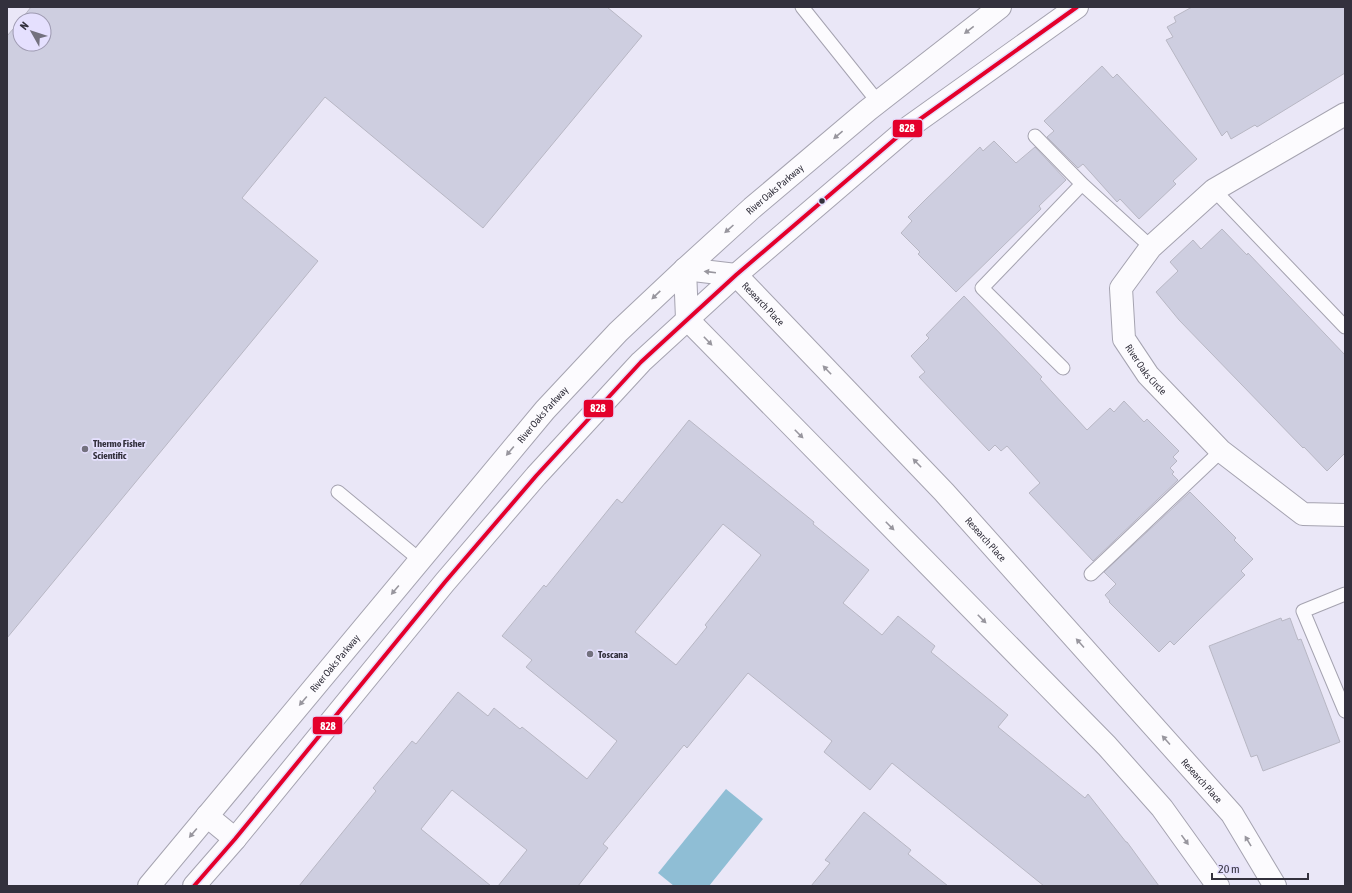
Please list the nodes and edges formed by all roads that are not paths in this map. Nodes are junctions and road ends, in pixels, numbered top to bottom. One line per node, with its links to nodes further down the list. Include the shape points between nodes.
1 (802, 7): 4 (lane)
2 (1000, 7): 4 (street, River Oaks Parkway, one-way to 4)
3 (1077, 7): 11 (street, via 908,127)
4 (878, 102): 10 (street, River Oaks Parkway, one-way to 10, via 752,208)
5 (1345, 114): 8 (street, River Oaks Circle)
6 (1035, 136): 7 (lane)
7 (1082, 184): 9 (lane); 14 (lane, via 982,288)
8 (1214, 190): 9 (street, River Oaks Circle); 13 (lane)
9 (1151, 247): 15 (street, River Oaks Circle, via 1121,288 1124,339 1148,375)
10 (685, 269): 11 (street, Research Place, one-way to 10); 12 (street); 18 (street, River Oaks Parkway, one-way to 18, via 611,339 545,410)
11 (736, 275): 12 (street); 28 (street, Research Place, one-way to 11, via 1232,814 944,492)
12 (686, 319): 20 (street, via 601,404); 27 (street, one-way to 27, via 1108,746 1162,808)
13 (1345, 327)
14 (1063, 368)
15 (1221, 451): 17 (street, River Oaks Circle, via 1303,514); 19 (lane)
16 (338, 492): 18 (lane)
17 (1345, 515)
18 (420, 560): 20 (street); 23 (street, River Oaks Parkway, one-way to 23)
19 (1091, 574)
20 (445, 582): 24 (street)
21 (1345, 594): 22 (lane, via 1303,611)
22 (1345, 711)
23 (207, 816): 24 (street); 25 (street, River Oaks Parkway, one-way to 25)
24 (235, 839): 26 (street)
25 (149, 886)
26 (194, 886)
27 (1218, 886)
28 (1275, 886)

